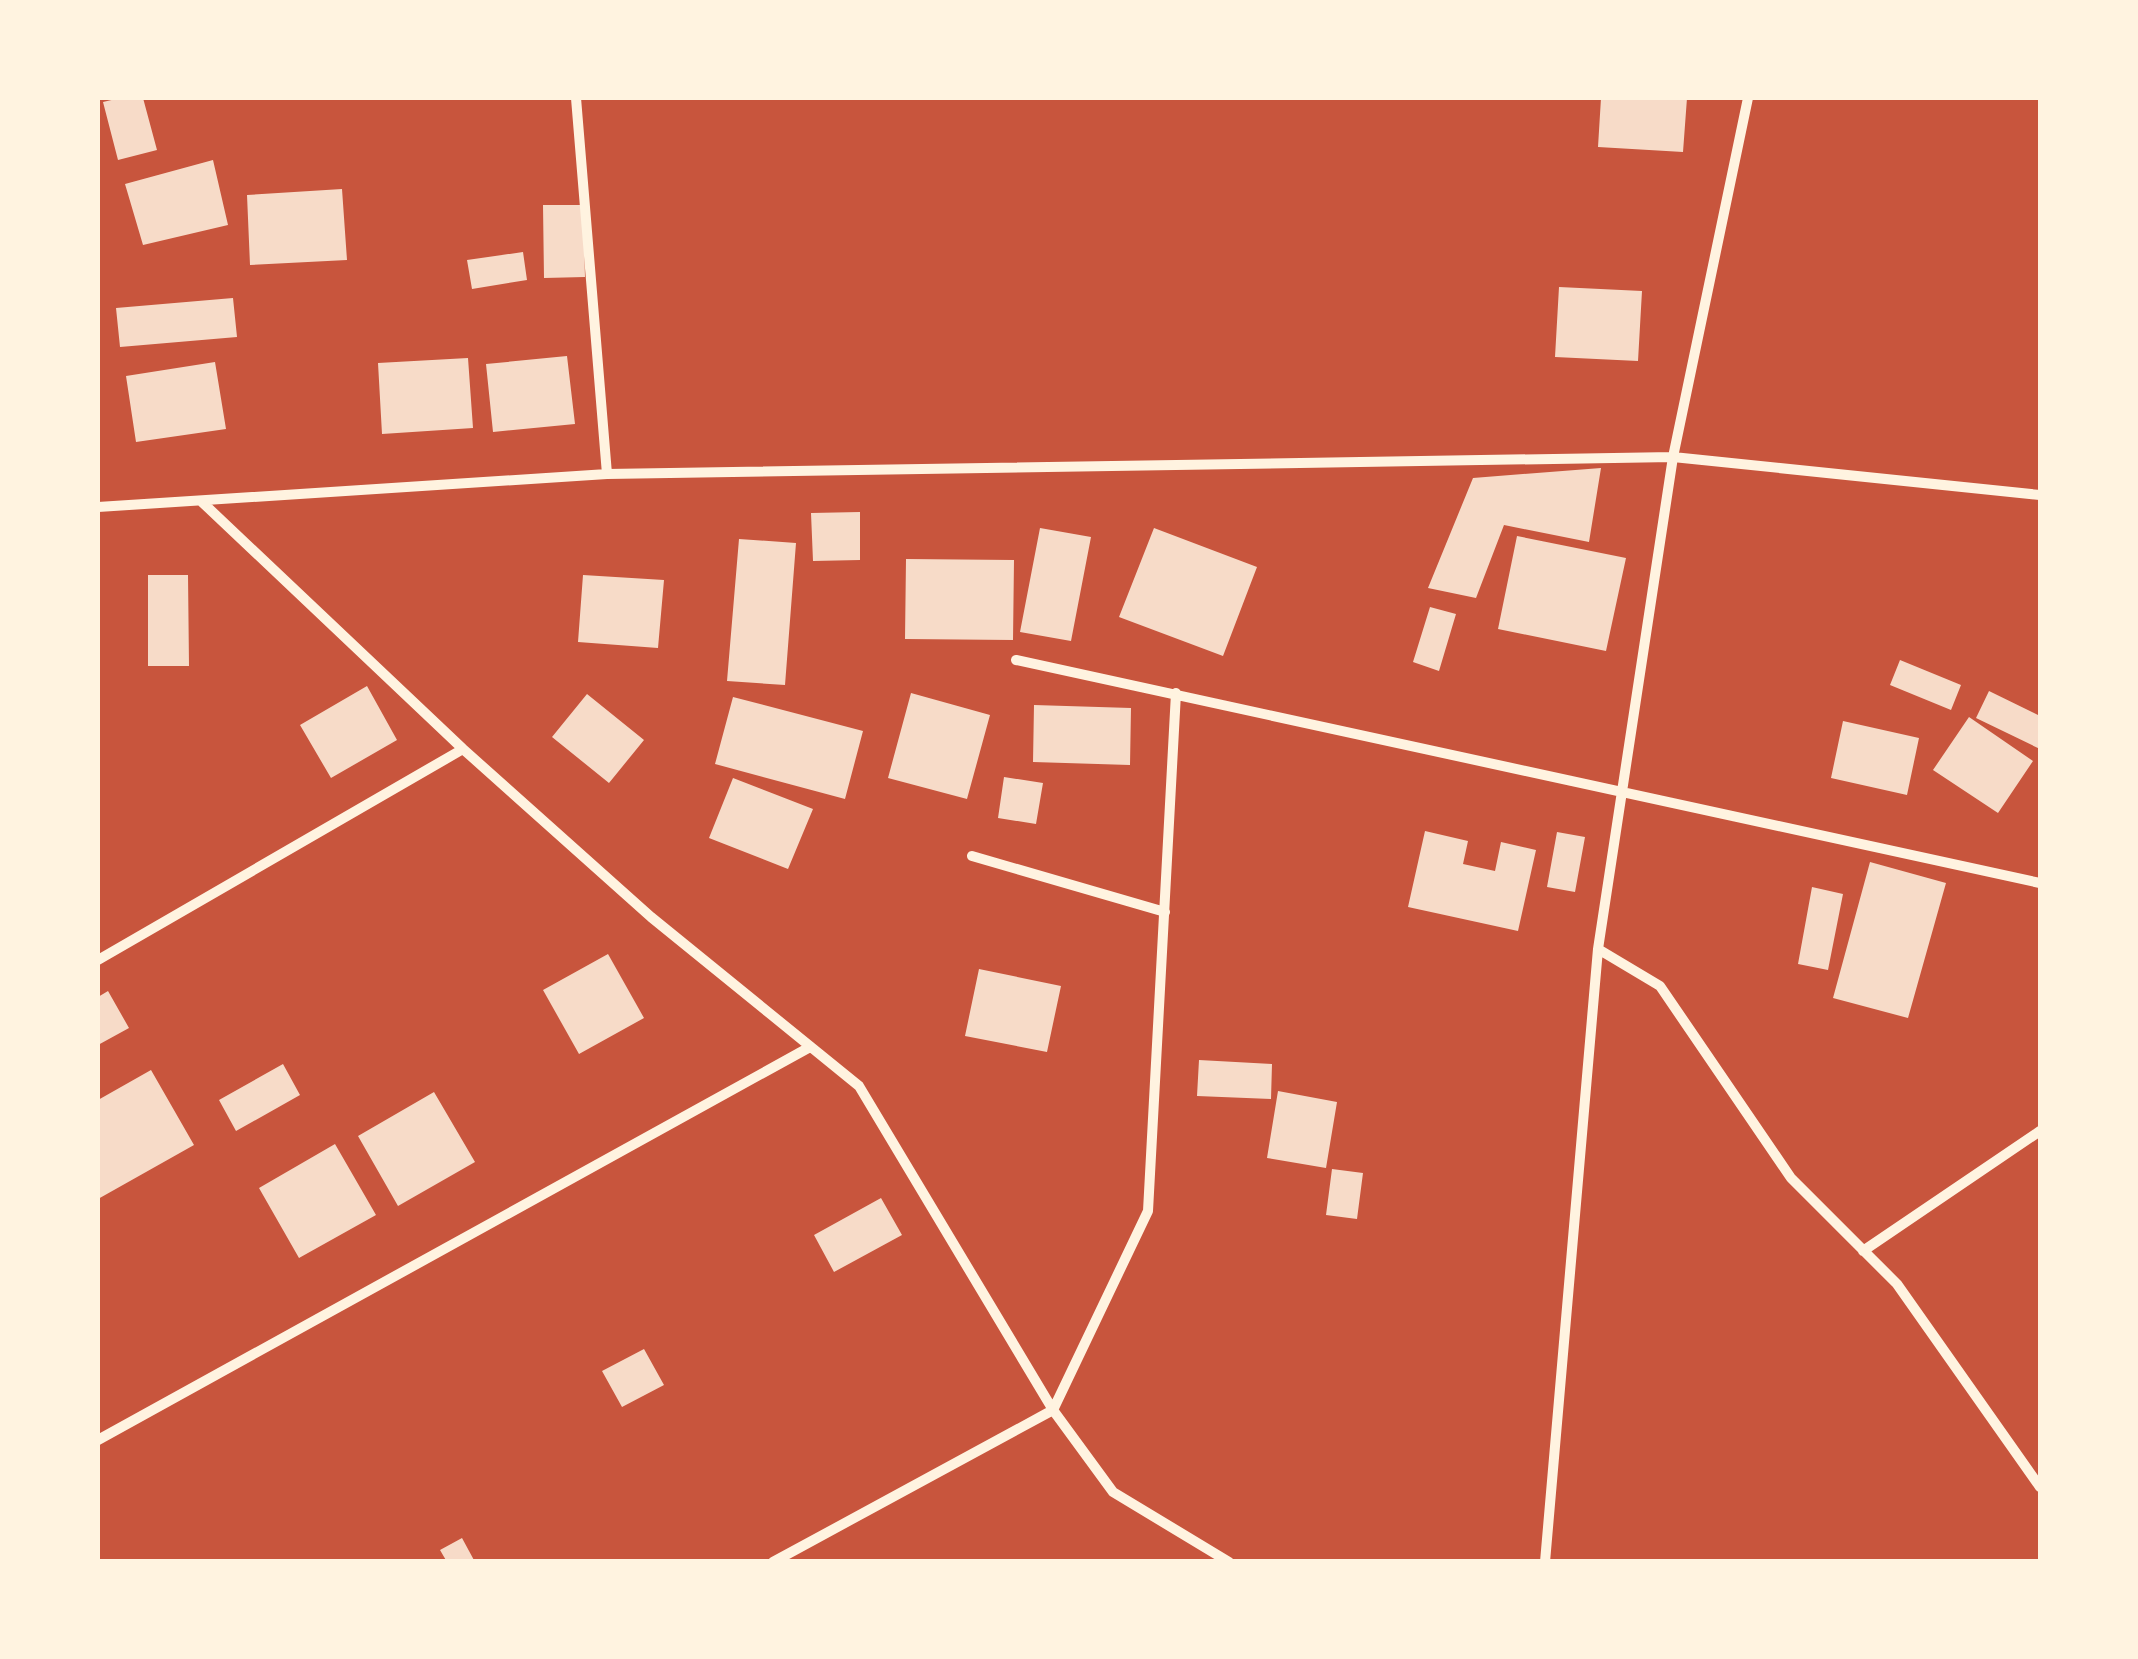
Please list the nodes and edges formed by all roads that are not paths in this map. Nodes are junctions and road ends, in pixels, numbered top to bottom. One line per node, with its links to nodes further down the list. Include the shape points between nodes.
1 (576, 98): 4 (street)
2 (1748, 98): 3 (street)
3 (1673, 457): 4 (street); 5 (street); 11 (street)
4 (607, 474): 6 (street)
5 (2040, 494)
6 (202, 502): 7 (street); 10 (street)
7 (98, 507)
8 (1016, 660): 9 (street)
9 (1176, 693): 11 (street); 14 (street)
10 (463, 750): 16 (street); 17 (street, via 651,917)
11 (1623, 792): 13 (street); 15 (street)
12 (972, 856): 14 (street)
13 (2040, 883)
14 (1165, 912): 20 (street, via 1148,1211)
15 (1598, 949): 19 (street, via 1660,986 1791,1178); 25 (street)
16 (98, 960)
17 (810, 1046): 20 (street, via 858,1086); 21 (street)
18 (2040, 1132): 19 (street)
19 (1863, 1251): 22 (street, via 1897,1284)
20 (1053, 1410): 23 (street); 24 (street, via 1113,1492)
21 (98, 1440)
22 (2040, 1487)
23 (773, 1562)
24 (1229, 1562)
25 (1544, 1562)

